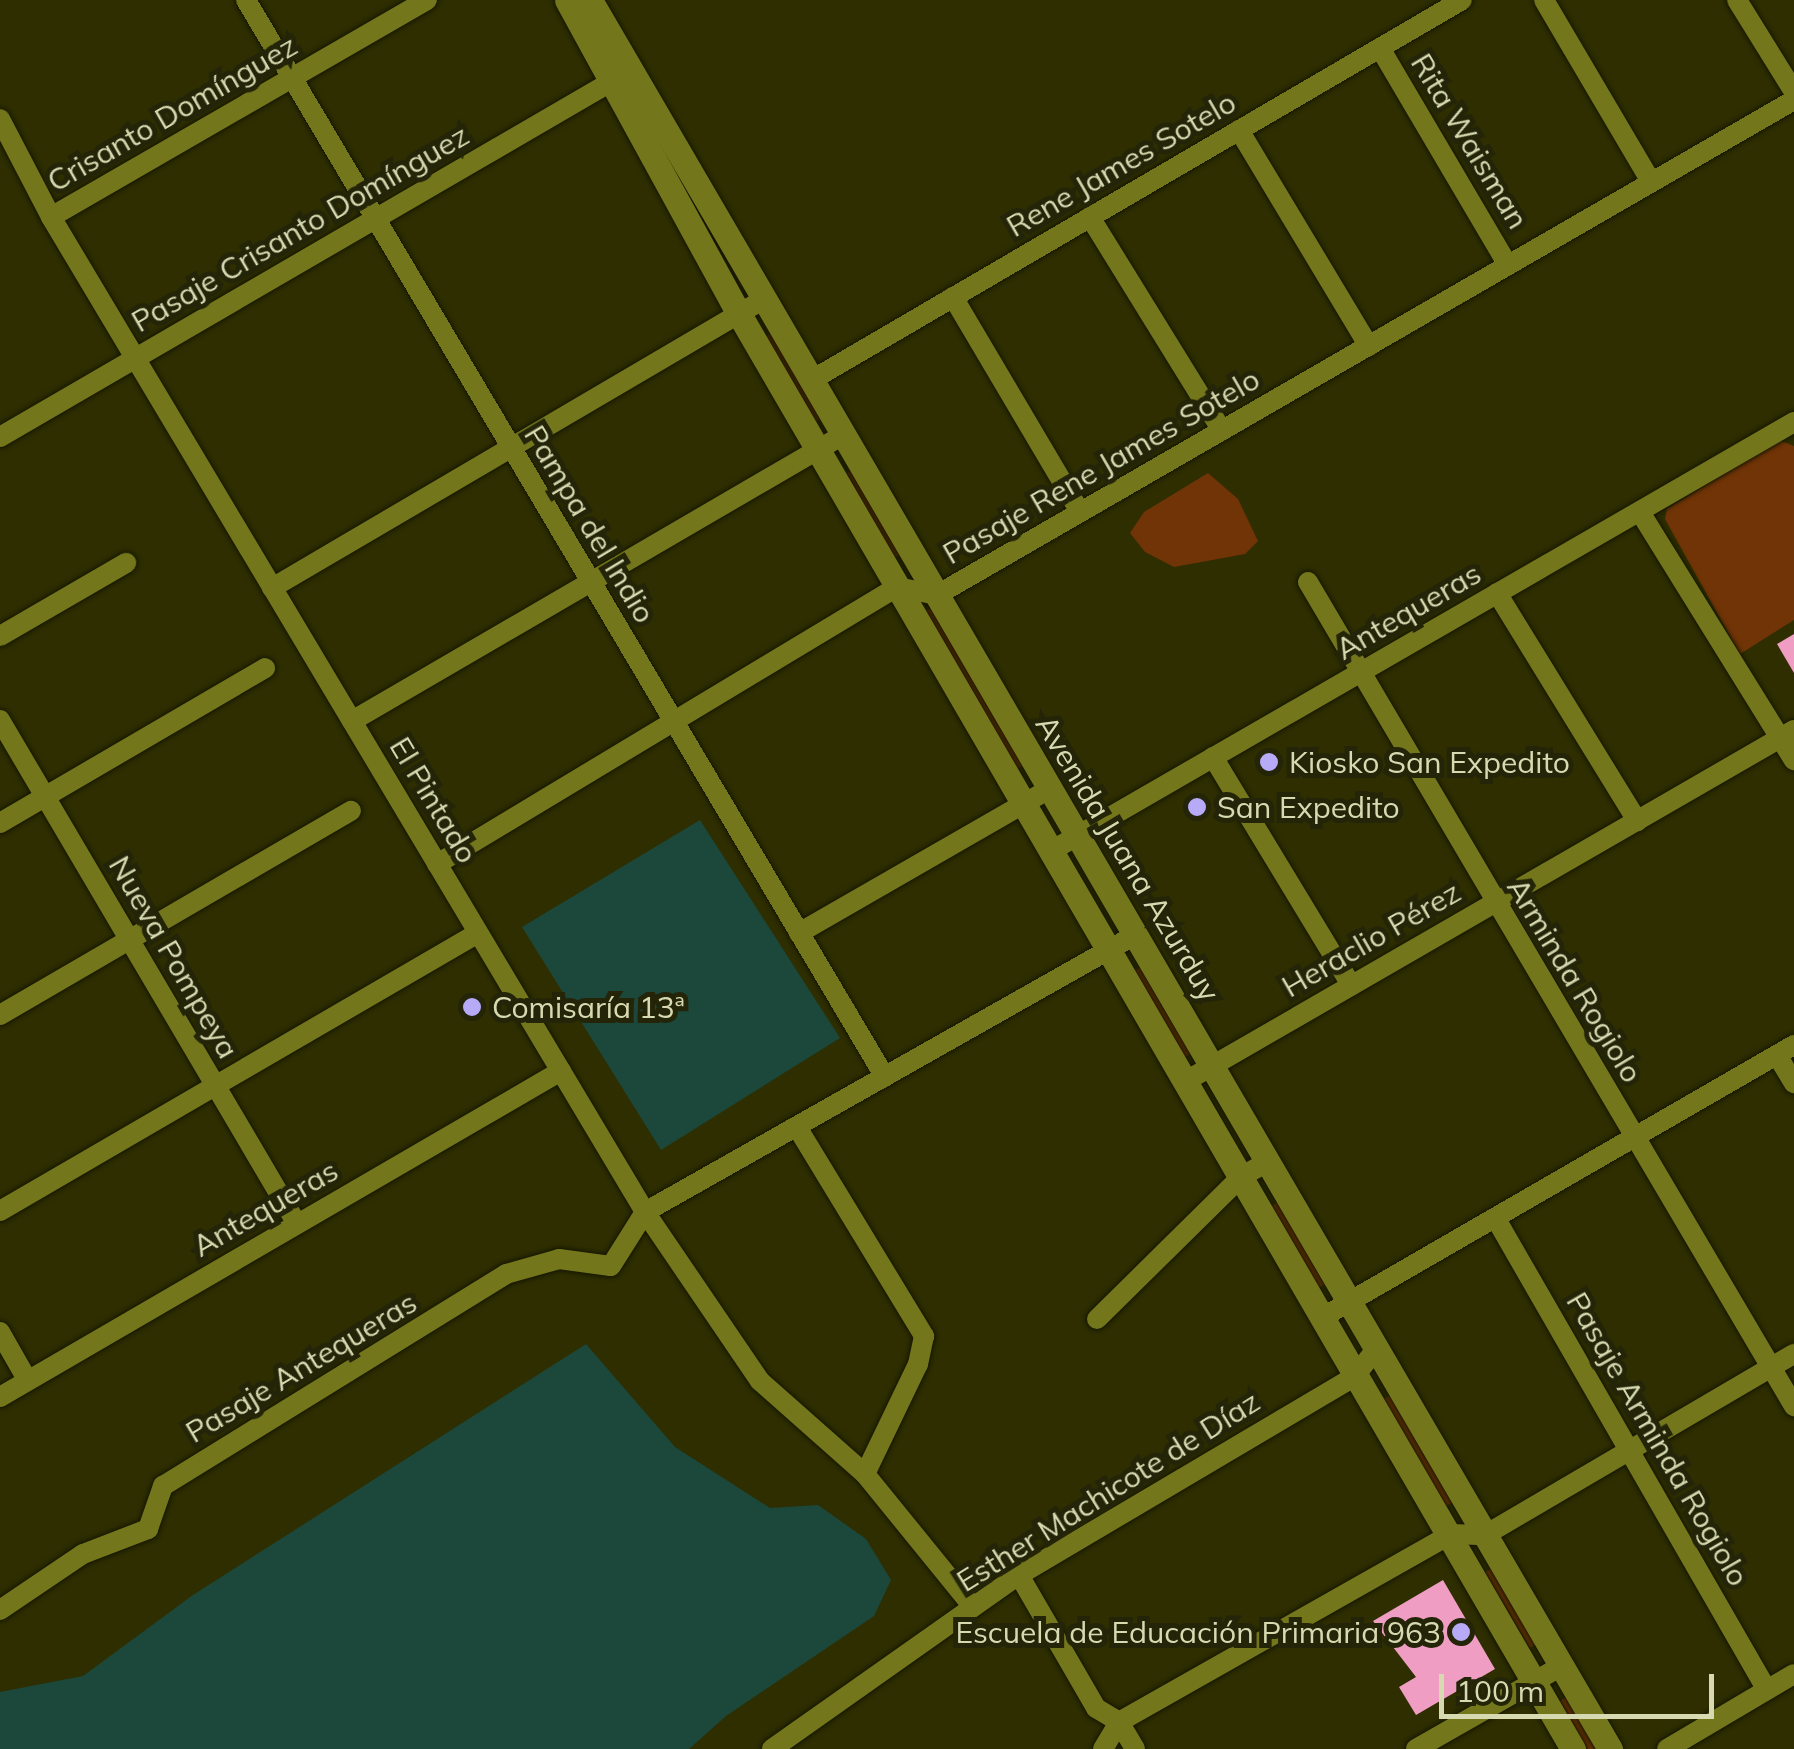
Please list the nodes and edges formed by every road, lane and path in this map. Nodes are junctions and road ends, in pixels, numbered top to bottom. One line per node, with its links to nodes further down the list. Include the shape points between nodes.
1 (246, 0): 10 (street, Pampa del Indio)
2 (427, 0): 10 (street, Crisanto Domínguez)
3 (567, 0): 9 (main road, Avenida Juana Azurduy)
4 (590, 0): 9 (main road, Avenida Juana Azurduy)
5 (1462, 0): 8 (street, Rene James Sotelo)
6 (1544, 0): 15 (street)
7 (1738, 0): 11 (street)
8 (1380, 48): 14 (street, Rene James Sotelo); 19 (street, Rita Waisman)
9 (619, 76): 17 (street, Pasaje Crisanto Domínguez); 21 (main road, Avenida Juana Azurduy); 22 (main road, Avenida Juana Azurduy)
10 (292, 78): 16 (street, Crisanto Domínguez); 17 (street, Pampa del Indio)
11 (1794, 92)
12 (1794, 100): 15 (street, Pasaje Rene James Sotelo)
13 (0, 119): 16 (street, El Pintado)
14 (1239, 130): 18 (street, Rene James Sotelo); 23 (street)
15 (1651, 182): 19 (street, Pasaje Rene James Sotelo)
16 (52, 217): 24 (street, El Pintado)
17 (378, 217): 24 (street, Pasaje Crisanto Domínguez); 30 (street, Pampa del Indio)
18 (1090, 217): 20 (street, Rene James Sotelo); 27 (street)
19 (1508, 265): 23 (street, Pasaje Rene James Sotelo)
20 (953, 297): 25 (street, Rene James Sotelo); 32 (street)
21 (764, 299): 22 (street); 25 (main road, Avenida Juana Azurduy)
22 (738, 314): 30 (street); 31 (main road, Avenida Juana Azurduy)
23 (1368, 346): 27 (street, Pasaje Rene James Sotelo)
24 (136, 358): 29 (street, Pasaje Crisanto Domínguez); 37 (street, El Pintado)
25 (810, 380): 28 (main road, Avenida Juana Azurduy)
26 (1793, 426): 33 (street, Antequeras)
27 (1222, 430): 32 (street, Pasaje Rene James Sotelo)
28 (843, 434): 31 (street); 40 (main road, Avenida Juana Azurduy)
29 (0, 437)
30 (509, 448): 36 (street, Pampa del Indio); 37 (street)
31 (818, 450): 36 (street); 38 (main road, Avenida Juana Azurduy)
32 (1080, 512): 40 (street, Pasaje Rene James Sotelo)
33 (1640, 512): 39 (street, Antequeras); 47 (street)
34 (126, 563): 41 (street)
35 (1308, 582): 43 (street, Arminda Rogiolo)
36 (589, 583): 44 (street, Pampa del Indio); 46 (street)
37 (272, 588): 46 (street, El Pintado)
38 (897, 588): 40 (street, Pasaje Rene James Sotelo); 44 (street); 52 (main road, Avenida Juana Azurduy)
39 (1497, 594): 43 (street, Antequeras); 54 (street)
40 (938, 595): 50 (main road, Avenida Juana Azurduy)
41 (0, 636)
42 (265, 668): 51 (street)
43 (1362, 672): 48 (street, Antequeras); 59 (street, Arminda Rogiolo)
44 (673, 718): 58 (street); 61 (street, Pampa del Indio)
45 (0, 720): 51 (street, Nueva Pompeya)
46 (352, 721): 58 (street, El Pintado)
47 (1787, 734): 49 (street); 54 (street, Heraclio Pérez)
48 (1213, 757): 56 (street, Antequeras); 65 (street)
49 (1794, 760)
50 (1048, 790): 52 (street); 56 (main road, Avenida Juana Azurduy)
51 (45, 796): 55 (street); 63 (street, Nueva Pompeya)
52 (1024, 804): 57 (main road, Avenida Juana Azurduy); 61 (street)
53 (351, 811): 63 (street)
54 (1637, 820): 59 (street, Heraclio Pérez)
55 (0, 822)
56 (1076, 836): 57 (street, Antequeras); 62 (main road, Avenida Juana Azurduy)
57 (1051, 851): 64 (main road, Avenida Juana Azurduy)
58 (437, 864): 60 (street, El Pintado)
59 (1494, 903): 65 (street, Heraclio Pérez); 75 (street, Arminda Rogiolo)
60 (478, 933): 69 (street, El Pintado); 73 (street)
61 (799, 933): 70 (street, Pampa del Indio)
62 (1135, 935): 64 (street); 68 (main road, Avenida Juana Azurduy)
63 (130, 940): 66 (street); 73 (street, Nueva Pompeya)
64 (1108, 952): 70 (street); 71 (main road, Avenida Juana Azurduy)
65 (1351, 985): 68 (street, Heraclio Pérez)
66 (0, 1015)
67 (1786, 1050): 72 (street); 75 (street)
68 (1212, 1065): 71 (street, Heraclio Pérez); 76 (main road, Avenida Juana Azurduy)
69 (560, 1071): 79 (street, El Pintado); 81 (street, Antequeras)
70 (886, 1078): 74 (street)
71 (1186, 1081): 77 (main road, Avenida Juana Azurduy)
72 (1794, 1083)
73 (215, 1086): 78 (street); 81 (street, Nueva Pompeya)
74 (798, 1127): 79 (street); 94 (street, via 924,1336 918,1364)
75 (1635, 1137): 80 (street); 88 (street, Arminda Rogiolo)
76 (1264, 1163): 77 (street); 82 (main road, Avenida Juana Azurduy)
77 (1241, 1177): 83 (main road, Avenida Juana Azurduy); 84 (street)
78 (0, 1211)
79 (645, 1212): 94 (street, El Pintado, via 760,1381); 99 (street, Pasaje Antequeras, via 611,1266 559,1259 506,1274 163,1486 148,1529 83,1554)
80 (1496, 1219): 82 (street); 93 (street, Pasaje Arminda Rogiolo)
81 (297, 1224): 90 (street, Antequeras)
82 (1346, 1302): 83 (street); 86 (main road, Avenida Juana Azurduy)
83 (1323, 1317): 89 (main road, Avenida Juana Azurduy)
84 (1097, 1319)
85 (0, 1332): 90 (street)
86 (1374, 1352): 89 (street, Esther Machicote de Díaz); 96 (main road, Avenida Juana Azurduy)
87 (1794, 1354): 88 (street)
88 (1771, 1368): 92 (street, Arminda Rogiolo); 93 (street)
89 (1356, 1376): 95 (main road, Avenida Juana Azurduy); 97 (street, Esther Machicote de Díaz)
90 (28, 1381): 91 (street, Antequeras)
91 (0, 1397)
92 (1794, 1406)
93 (1630, 1449): 96 (street); 103 (street, Pasaje Arminda Rogiolo)
94 (865, 1474): 98 (street, El Pintado)
95 (1451, 1534): 96 (street); 102 (main road, Avenida Juana Azurduy); 104 (street)
96 (1485, 1534): 100 (main road, Avenida Juana Azurduy)
97 (1019, 1575): 98 (street, Esther Machicote de Díaz); 104 (street, via 1096,1708)
98 (974, 1608): 105 (street, Esther Machicote de Díaz)
99 (0, 1610)
100 (1560, 1667): 102 (street); 110 (main road, Avenida Juana Azurduy)
101 (1794, 1674): 103 (street)
102 (1533, 1682): 108 (street); 109 (main road, Avenida Juana Azurduy)
103 (1767, 1690): 111 (street)
104 (1119, 1722): 106 (street); 107 (street)
105 (772, 1749)
106 (1103, 1749)
107 (1135, 1749)
108 (1416, 1749)
109 (1573, 1749)
110 (1610, 1749)
111 (1666, 1749)

